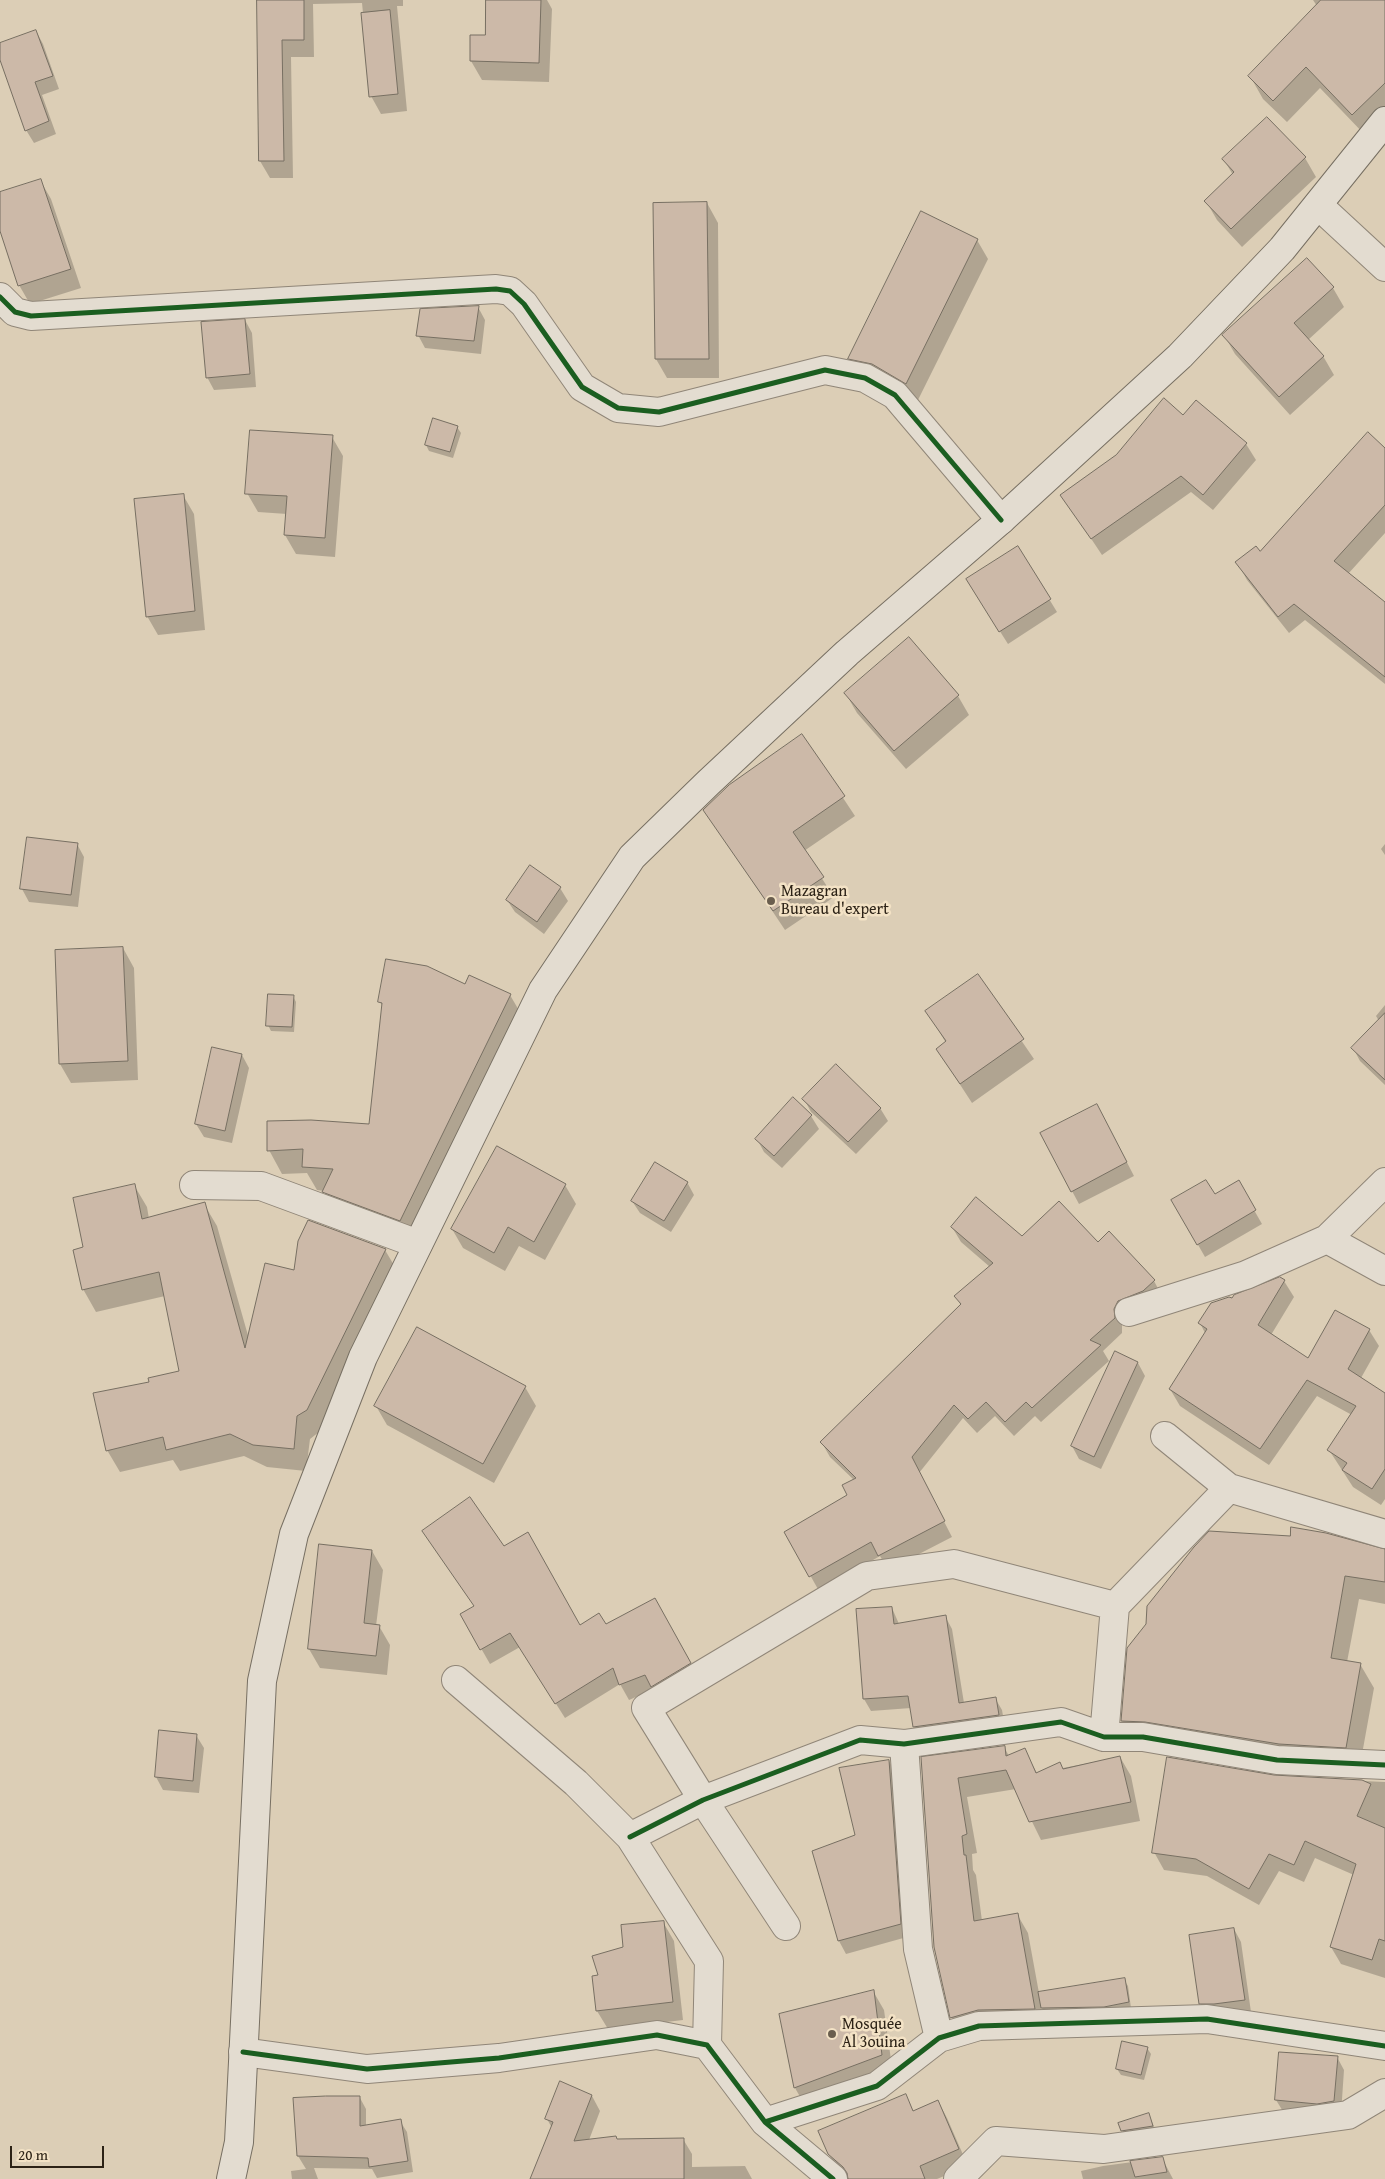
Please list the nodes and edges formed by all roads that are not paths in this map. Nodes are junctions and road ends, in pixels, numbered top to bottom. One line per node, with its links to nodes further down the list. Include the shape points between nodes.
1 (1385, 121): 2 (street)
2 (1318, 205): 3 (street); 5 (street, via 1282,249 1180,356)
3 (1385, 267)
4 (0, 297): 5 (street, via 15,312 30,316 496,289 510,291 524,304 582,387 618,408 659,412 825,370 865,378 894,394)
5 (1001, 520): 9 (street, via 847,653 632,857 543,990)
6 (1385, 1182): 8 (street)
7 (194, 1185): 9 (street, via 260,1186)
8 (1327, 1239): 10 (street); 11 (street, via 1246,1275)
9 (418, 1244): 26 (street, via 363,1357 294,1534 262,1681)
10 (1385, 1272)
11 (1129, 1312)
12 (1165, 1436): 13 (street)
13 (1229, 1488): 14 (street); 15 (street)
14 (1385, 1534)
15 (1115, 1606): 17 (street); 20 (street, via 954,1564 868,1576 646,1708)
16 (456, 1680): 21 (street, via 576,1783)
17 (1104, 1737): 18 (street, via 1061,1722); 19 (street, via 1143,1737 1277,1760)
18 (904, 1744): 20 (street, via 860,1740); 23 (street, via 918,1949)
19 (1385, 1765)
20 (703, 1800): 21 (street); 22 (street)
21 (630, 1837): 24 (street, via 709,1961)
22 (786, 1926)
23 (939, 2038): 25 (street, via 979,2026 1207,2019); 28 (street, via 877,2086)
24 (707, 2046): 26 (street, via 656,2034 499,2058 368,2069); 28 (street)
25 (1385, 2046)
26 (243, 2052): 29 (street, via 240,2142)
27 (1385, 2093): 31 (street, via 1348,2115 1104,2149 996,2141)
28 (764, 2122): 30 (street)
29 (231, 2179)
30 (834, 2179)
31 (958, 2179)

